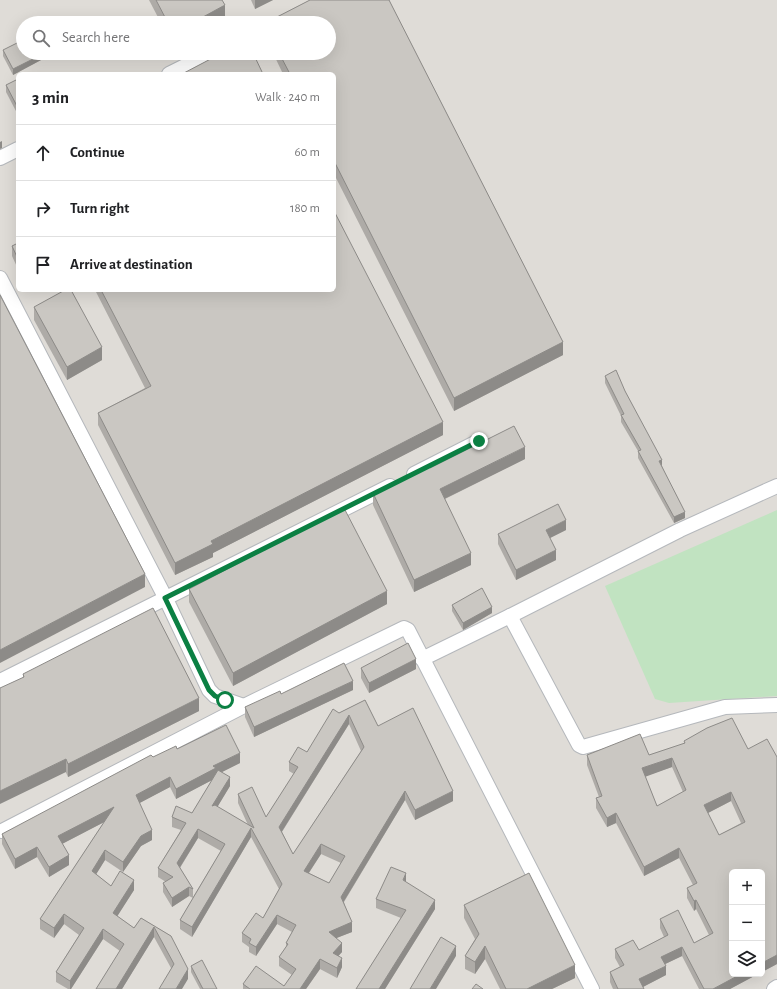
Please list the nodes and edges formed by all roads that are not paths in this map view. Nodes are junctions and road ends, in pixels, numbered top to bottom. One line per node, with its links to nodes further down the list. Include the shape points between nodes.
1 (197, 60): 2 (lane)
2 (173, 72)
3 (16, 151): 4 (lane)
4 (0, 158)
5 (0, 278): 8 (lane)
6 (479, 441): 8 (lane)
7 (777, 486): 9 (lane, via 680,530)
8 (165, 598): 11 (lane); 13 (lane, via 209,690 215,696)
9 (510, 616): 10 (lane); 12 (lane, via 582,747 725,707)
10 (422, 659): 13 (lane, via 408,630 400,629); 16 (lane)
11 (0, 681)
12 (777, 705)
13 (244, 706): 14 (lane)
14 (2, 831)
15 (777, 987): 17 (lane)
16 (592, 989)
17 (774, 989)

